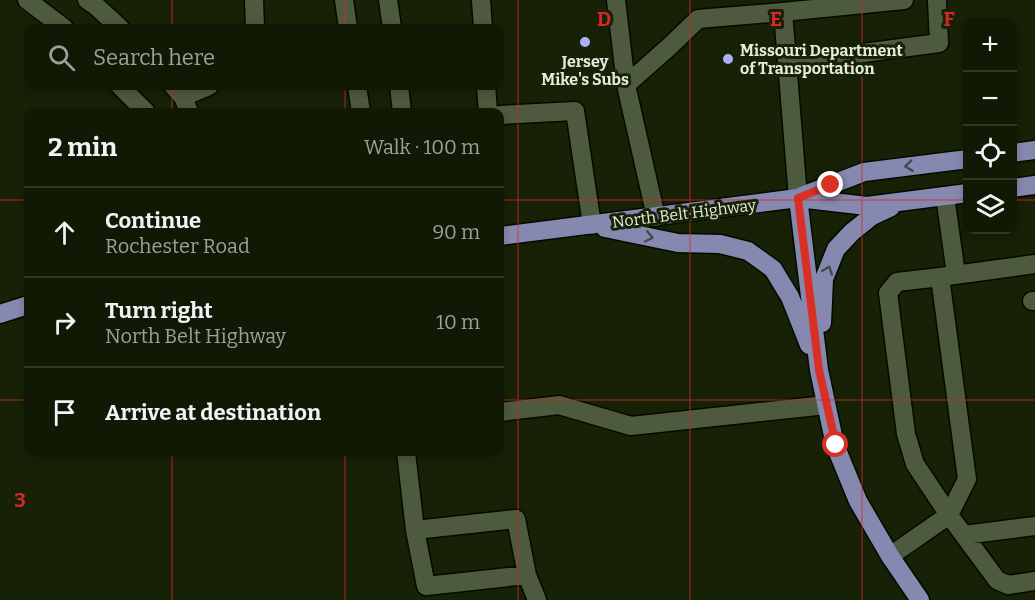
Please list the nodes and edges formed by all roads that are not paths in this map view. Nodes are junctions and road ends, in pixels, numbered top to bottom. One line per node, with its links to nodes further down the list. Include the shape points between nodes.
1 (27, 0): 11 (street)
2 (87, 0): 12 (street)
3 (254, 0): 13 (street)
4 (344, 0): 14 (street)
5 (388, 0): 15 (street)
6 (481, 0): 16 (street)
7 (616, 0): 18 (street)
8 (904, 0): 10 (street)
9 (937, 0): 17 (street, via 939,43)
10 (783, 12): 17 (street); 18 (street, via 698,19)
11 (59, 24)
12 (116, 24)
13 (255, 24)
14 (347, 24)
15 (391, 24)
16 (483, 24)
17 (787, 63): 37 (street)
18 (626, 85): 39 (street)
19 (124, 90): 25 (street)
20 (200, 90): 24 (street)
21 (358, 90): 26 (street)
22 (399, 90): 27 (street)
23 (486, 90): 28 (street)
24 (182, 98)
25 (142, 108)
26 (360, 108)
27 (402, 108)
28 (488, 108)
29 (504, 115): 40 (street, via 575,111)
30 (1035, 150): 31 (main road)
31 (1017, 152)
32 (963, 160): 37 (main road, North Belt Highway, one-way to 37, via 864,172)
33 (1035, 185): 34 (main road)
34 (1017, 187)
35 (963, 194): 36 (main road, North Belt Highway)
36 (945, 196): 38 (main road, North Belt Highway); 43 (street)
37 (798, 198): 38 (main road, North Belt Highway, via 867,206); 39 (main road, North Belt Highway); 46 (main road)
38 (901, 201): 46 (main road, one-way to 38, via 824,279 836,249 872,216)
39 (656, 217): 40 (main road, North Belt Highway)
40 (592, 225): 41 (main road, North Belt Highway); 46 (main road, one-way to 46, via 678,243 720,244 748,251 773,269 790,297)
41 (504, 236)
42 (1035, 264): 43 (street)
43 (948, 276): 50 (street, via 967,479); 50 (street, via 897,282 888,293 906,434 915,464)
44 (24, 306): 45 (main road)
45 (0, 314)
46 (819, 370): 47 (main road)
47 (826, 405): 48 (street, via 631,426 559,405); 54 (main road, via 836,445 858,501)
48 (504, 412)
49 (406, 456): 52 (street)
50 (949, 515): 53 (street); 54 (street)
51 (1035, 526): 53 (street)
52 (415, 530): 55 (street, via 426,586); 55 (street, via 516,519)
53 (964, 535): 56 (street, via 997,580 1008,585)
54 (890, 556): 58 (main road)
55 (527, 575): 57 (street)
56 (1035, 581)
57 (537, 600)
58 (920, 600)

